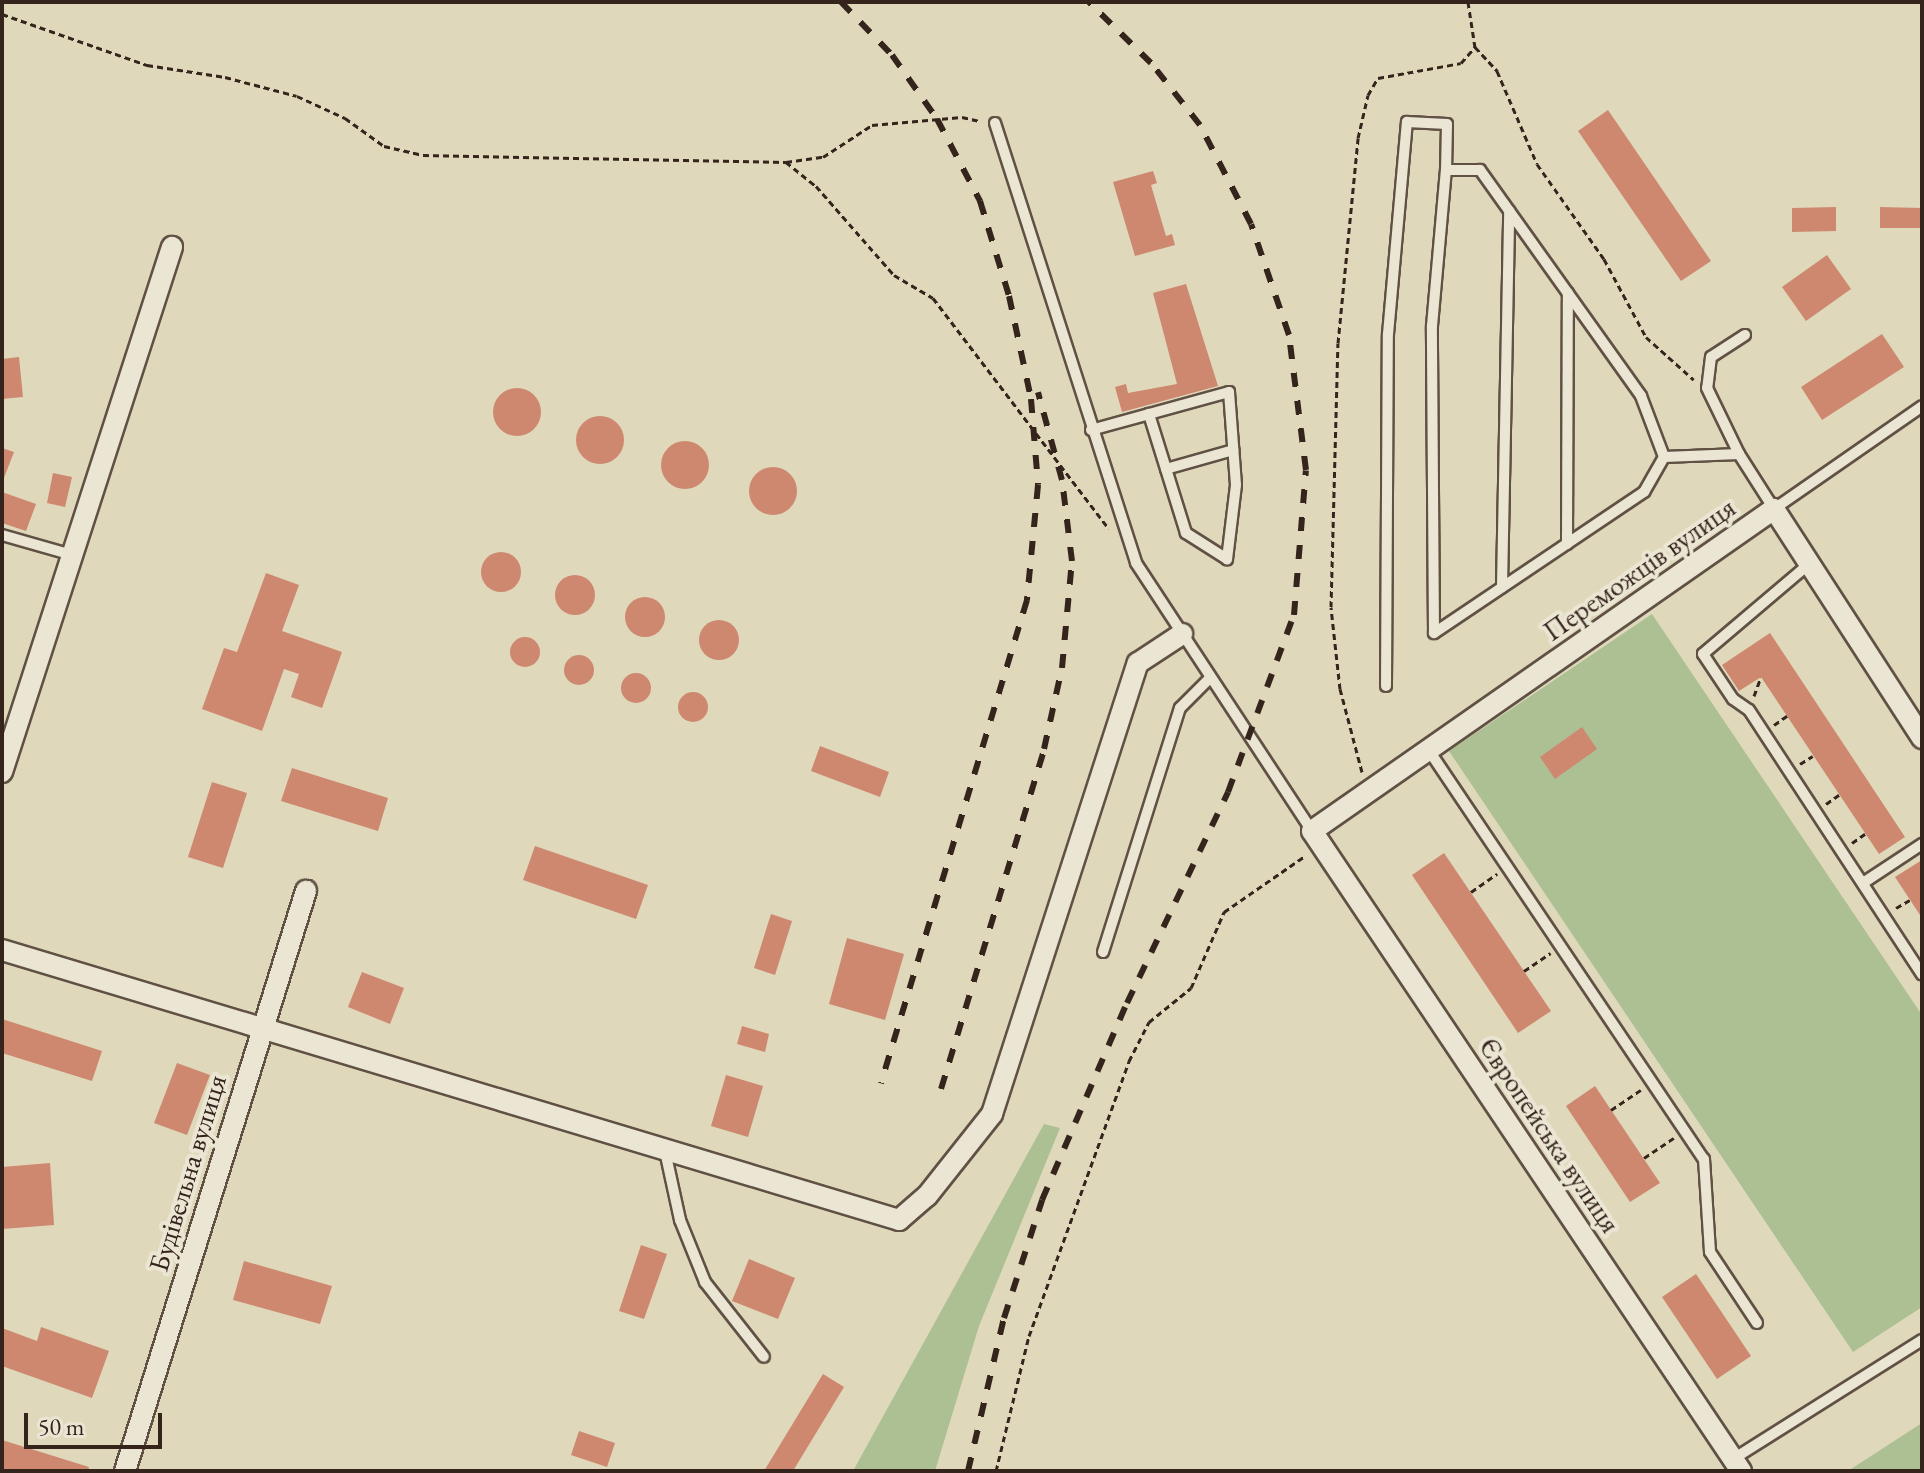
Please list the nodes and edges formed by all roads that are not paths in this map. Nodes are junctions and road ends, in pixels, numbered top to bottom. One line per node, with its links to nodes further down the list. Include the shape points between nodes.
1 (995, 123): 9 (lane)
2 (1446, 170): 3 (lane, via 1480,170); 19 (lane, via 1432,326 1434,633); 22 (lane, via 1447,124 1407,122 1388,334)
3 (1509, 211): 5 (lane); 19 (lane)
4 (172, 247): 17 (street)
5 (1568, 293): 12 (lane, via 1641,396); 16 (lane)
6 (1745, 335): 11 (lane, via 1711,357 1707,388)
7 (1922, 406): 14 (lane)
8 (1149, 414): 9 (lane); 10 (lane, via 1229,392); 13 (lane)
9 (1091, 430): 20 (lane, via 1136,563)
10 (1233, 450): 13 (lane); 13 (lane, via 1236,485 1227,559 1186,533)
11 (1739, 454): 12 (lane); 14 (lane)
12 (1664, 457): 16 (lane, via 1644,492)
13 (1166, 469)
14 (1774, 509): 18 (street, Переможців вулиця); 24 (street, Переможців вулиця)
15 (2, 535): 17 (lane)
16 (1567, 544): 19 (lane)
17 (72, 555): 25 (street)
18 (1809, 564): 23 (street, Переможців вулиця); 28 (lane, via 1703,654 1733,699 1749,710)
19 (1502, 587)
20 (1182, 634): 21 (lane); 34 (street, via 1138,663 992,1114 927,1196 899,1220)
21 (1210, 678): 26 (lane); 31 (lane, via 1180,708)
22 (1386, 686)
23 (1922, 738)
24 (1428, 749): 26 (street, Переможців вулиця, via 1369,790); 35 (lane, via 1704,1159 1710,1252)
25 (2, 772)
26 (1316, 838): 38 (street, Європейська вулиця)
27 (1922, 844): 28 (lane)
28 (1863, 883): 32 (lane)
29 (306, 891): 33 (street, Будівельна вулиця)
30 (2, 950): 33 (street)
31 (1103, 952)
32 (1922, 974)
33 (260, 1031): 34 (street); 39 (street, Будівельна вулиця)
34 (665, 1151): 37 (lane, via 680,1220 705,1282)
35 (1757, 1323)
36 (1922, 1340): 38 (lane)
37 (764, 1357)
38 (1737, 1465)
39 (125, 1471)

